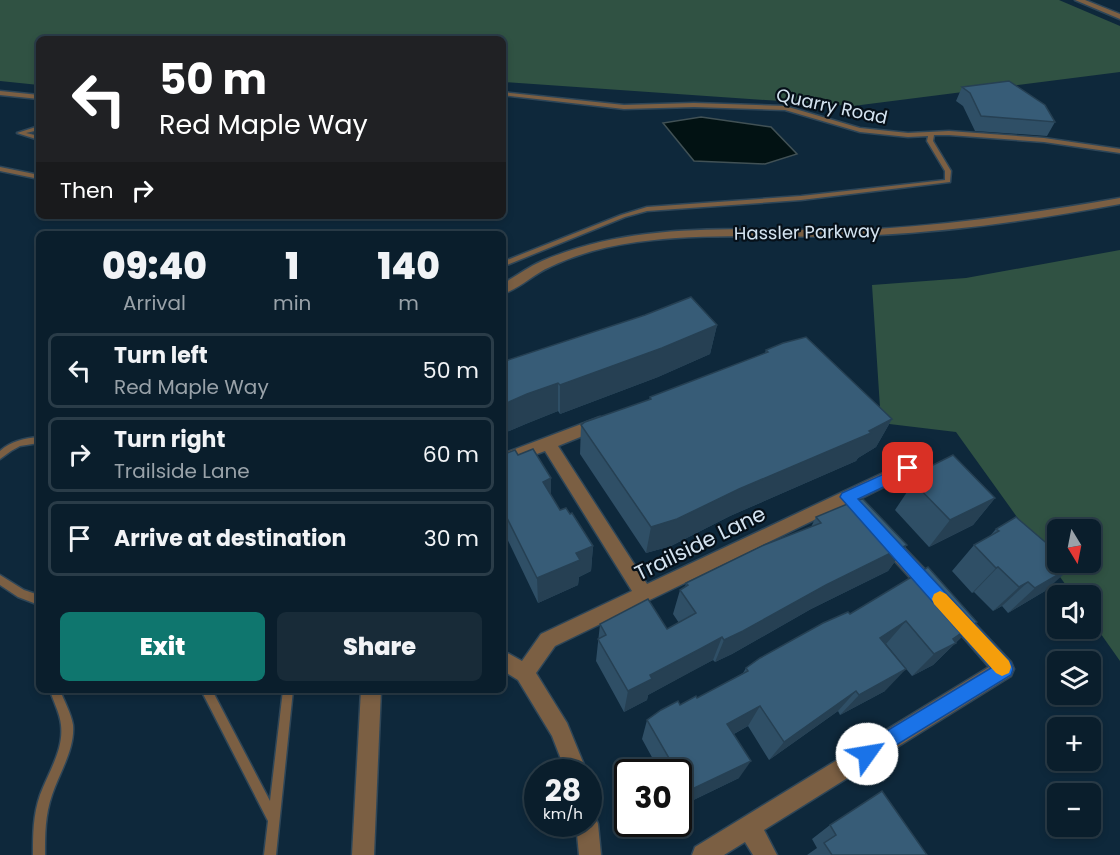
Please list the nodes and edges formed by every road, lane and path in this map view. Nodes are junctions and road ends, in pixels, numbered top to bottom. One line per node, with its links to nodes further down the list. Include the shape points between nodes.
1 (1079, 0): 2 (street)
2 (1120, 17)
3 (0, 93): 5 (lane)
4 (506, 93): 8 (lane, Quarry Road, via 624,108 785,108 860,130)
5 (36, 97)
6 (36, 129): 7 (lane, via 20,132)
7 (36, 137)
8 (931, 138): 9 (lane, Quarry Road, via 949,134 1044,140); 13 (lane, via 950,177 939,182 801,198 647,209)
9 (1120, 150)
10 (0, 169): 11 (lane)
11 (36, 176)
12 (1120, 201): 14 (street, Hassler Parkway, via 1008,221 875,232 701,232 648,236 597,246 547,264)
13 (506, 263)
14 (506, 288)
15 (611, 418): 17 (street)
16 (36, 440): 18 (lane, via 25,441)
17 (548, 443): 19 (street); 23 (street)
18 (1, 454)
19 (506, 459)
20 (908, 468): 21 (street, Trailside Lane)
21 (848, 497): 23 (street, Trailside Lane); 33 (street, via 1004,669)
22 (0, 579): 24 (lane)
23 (644, 594): 26 (street, Trailside Lane, via 548,640)
24 (36, 599)
25 (506, 661): 26 (street)
26 (525, 673): 31 (street, via 560,730)
27 (56, 693): 35 (lane, via 68,722 67,743 45,798 39,826)
28 (208, 693): 32 (lane)
29 (288, 693): 32 (lane)
30 (371, 693): 37 (street)
31 (571, 759)
32 (275, 822): 36 (lane)
33 (748, 827): 39 (street); 40 (street)
34 (588, 837): 38 (street)
35 (39, 855)
36 (270, 855)
37 (363, 855)
38 (590, 855)
39 (703, 855)
40 (766, 855)

